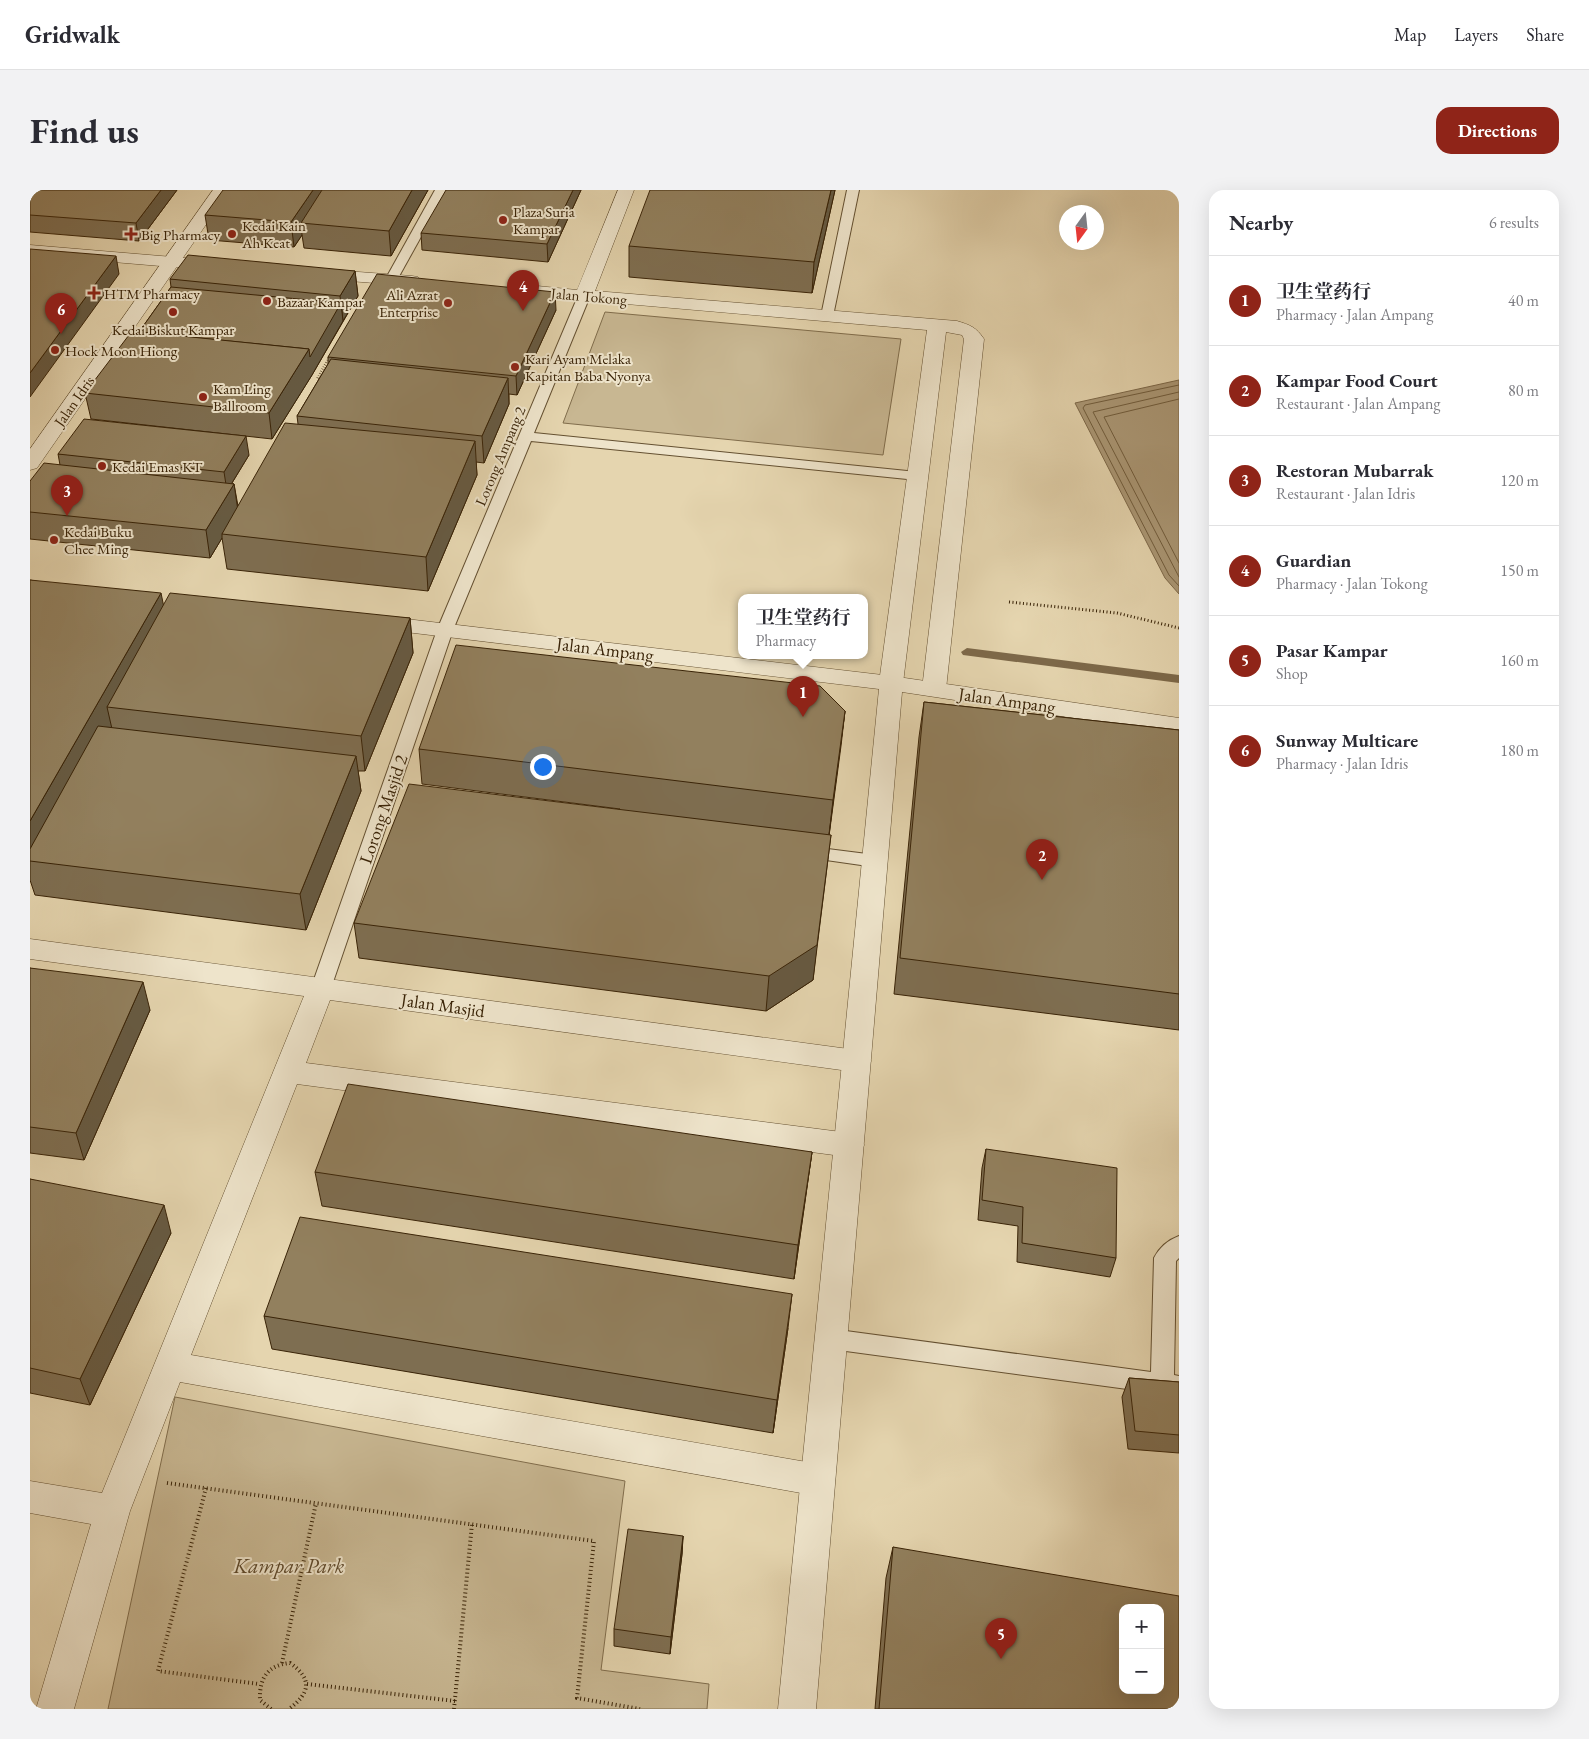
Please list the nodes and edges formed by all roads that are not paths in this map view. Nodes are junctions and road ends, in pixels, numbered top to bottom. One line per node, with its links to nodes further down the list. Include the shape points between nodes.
1 (222, 190): 6 (street, Jalan Idris)
2 (441, 190): 9 (lane)
3 (626, 190): 12 (street)
4 (853, 190): 13 (lane)
5 (30, 250): 6 (street)
6 (170, 262): 7 (street); 16 (street, Jalan Idris)
7 (238, 267)
8 (298, 272): 9 (street)
9 (391, 280): 10 (street)
10 (430, 283)
11 (497, 288): 12 (street, Jalan Tokong)
12 (584, 296): 13 (street, Jalan Tokong); 15 (lane, Lorong Ampang 2)
13 (827, 316): 14 (street, Jalan Tokong)
14 (937, 326): 17 (street); 21 (street, Jalan Tokong, via 968,331 974,339)
15 (526, 436): 17 (lane); 19 (lane, Lorong Ampang 2)
16 (30, 464)
17 (917, 476): 20 (street)
18 (346, 619): 19 (street, Jalan Ampang)
19 (446, 630): 20 (street, Jalan Ampang); 23 (lane, Lorong Masjid 2)
20 (891, 683): 21 (street, Jalan Ampang); 26 (street)
21 (934, 689): 22 (street, Jalan Ampang)
22 (1179, 726)
23 (385, 801): 24 (lane); 28 (lane, Lorong Masjid 2)
24 (404, 804)
25 (787, 850): 26 (lane)
26 (875, 861): 29 (street)
27 (30, 949): 28 (street, Jalan Masjid)
28 (321, 988): 29 (street, Jalan Masjid); 30 (street)
29 (856, 1061): 31 (street)
30 (288, 1072): 31 (street); 34 (street)
31 (848, 1145): 33 (street)
32 (1179, 1245): 35 (lane, via 1165,1258)
33 (831, 1339): 35 (lane); 36 (street)
34 (171, 1366): 36 (street); 38 (street)
35 (1170, 1384)
36 (818, 1480): 40 (street)
37 (30, 1497): 38 (street)
38 (112, 1511): 39 (street)
39 (55, 1709)
40 (797, 1709)

